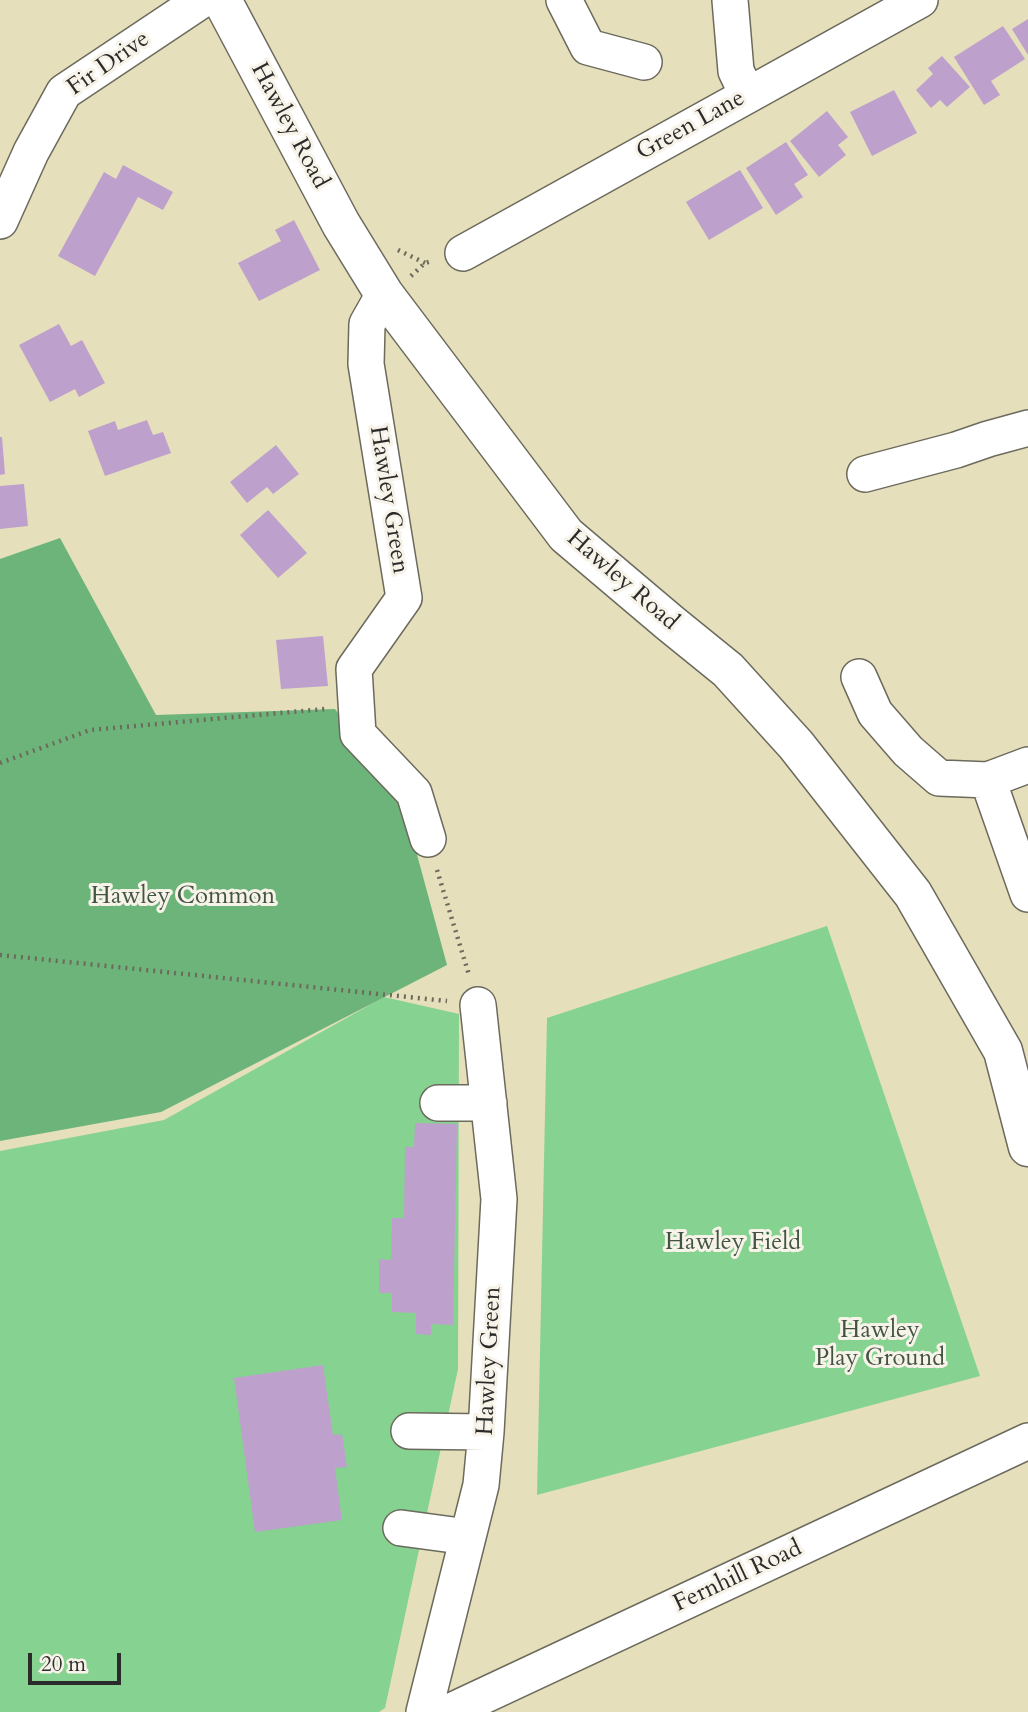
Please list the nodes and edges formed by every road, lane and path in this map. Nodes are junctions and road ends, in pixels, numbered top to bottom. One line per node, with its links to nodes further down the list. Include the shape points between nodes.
1 (202, 0): 8 (street, Fir Drive, via 64,92)
2 (222, 0): 10 (main road, Hawley Road, via 341,224)
3 (564, 0): 6 (street, via 588,47)
4 (730, 0): 7 (street, via 736,71)
5 (920, 0): 7 (street, Green Lane)
6 (644, 62)
7 (747, 94): 9 (street, Green Lane)
8 (0, 221)
9 (463, 253)
10 (384, 293): 14 (street, Hawley Green, via 367,324 366,364 404,598 354,669); 24 (main road, Hawley Road, via 566,536 728,670 796,745 912,894 1003,1051)
11 (1028, 428): 12 (street)
12 (865, 474)
13 (859, 677): 17 (street, via 875,713 939,778)
14 (356, 700): 15 (path, via 335,709 90,730); 18 (street, Hawley Green, via 358,734 414,793)
15 (0, 763)
16 (1028, 765): 17 (street)
17 (988, 780): 19 (street)
18 (428, 839): 21 (path)
19 (1028, 894)
20 (0, 955): 21 (path)
21 (478, 1005): 23 (street, Hawley Green)
22 (438, 1103): 23 (street)
23 (489, 1103): 26 (street, Hawley Green, via 499,1199)
24 (1028, 1147)
25 (409, 1431): 26 (street)
26 (486, 1432): 29 (street, Hawley Green, via 481,1485)
27 (1028, 1441): 31 (street, Fernhill Road)
28 (401, 1528): 29 (street)
29 (468, 1537): 30 (street, Hawley Green)
30 (424, 1712)
31 (449, 1712)

